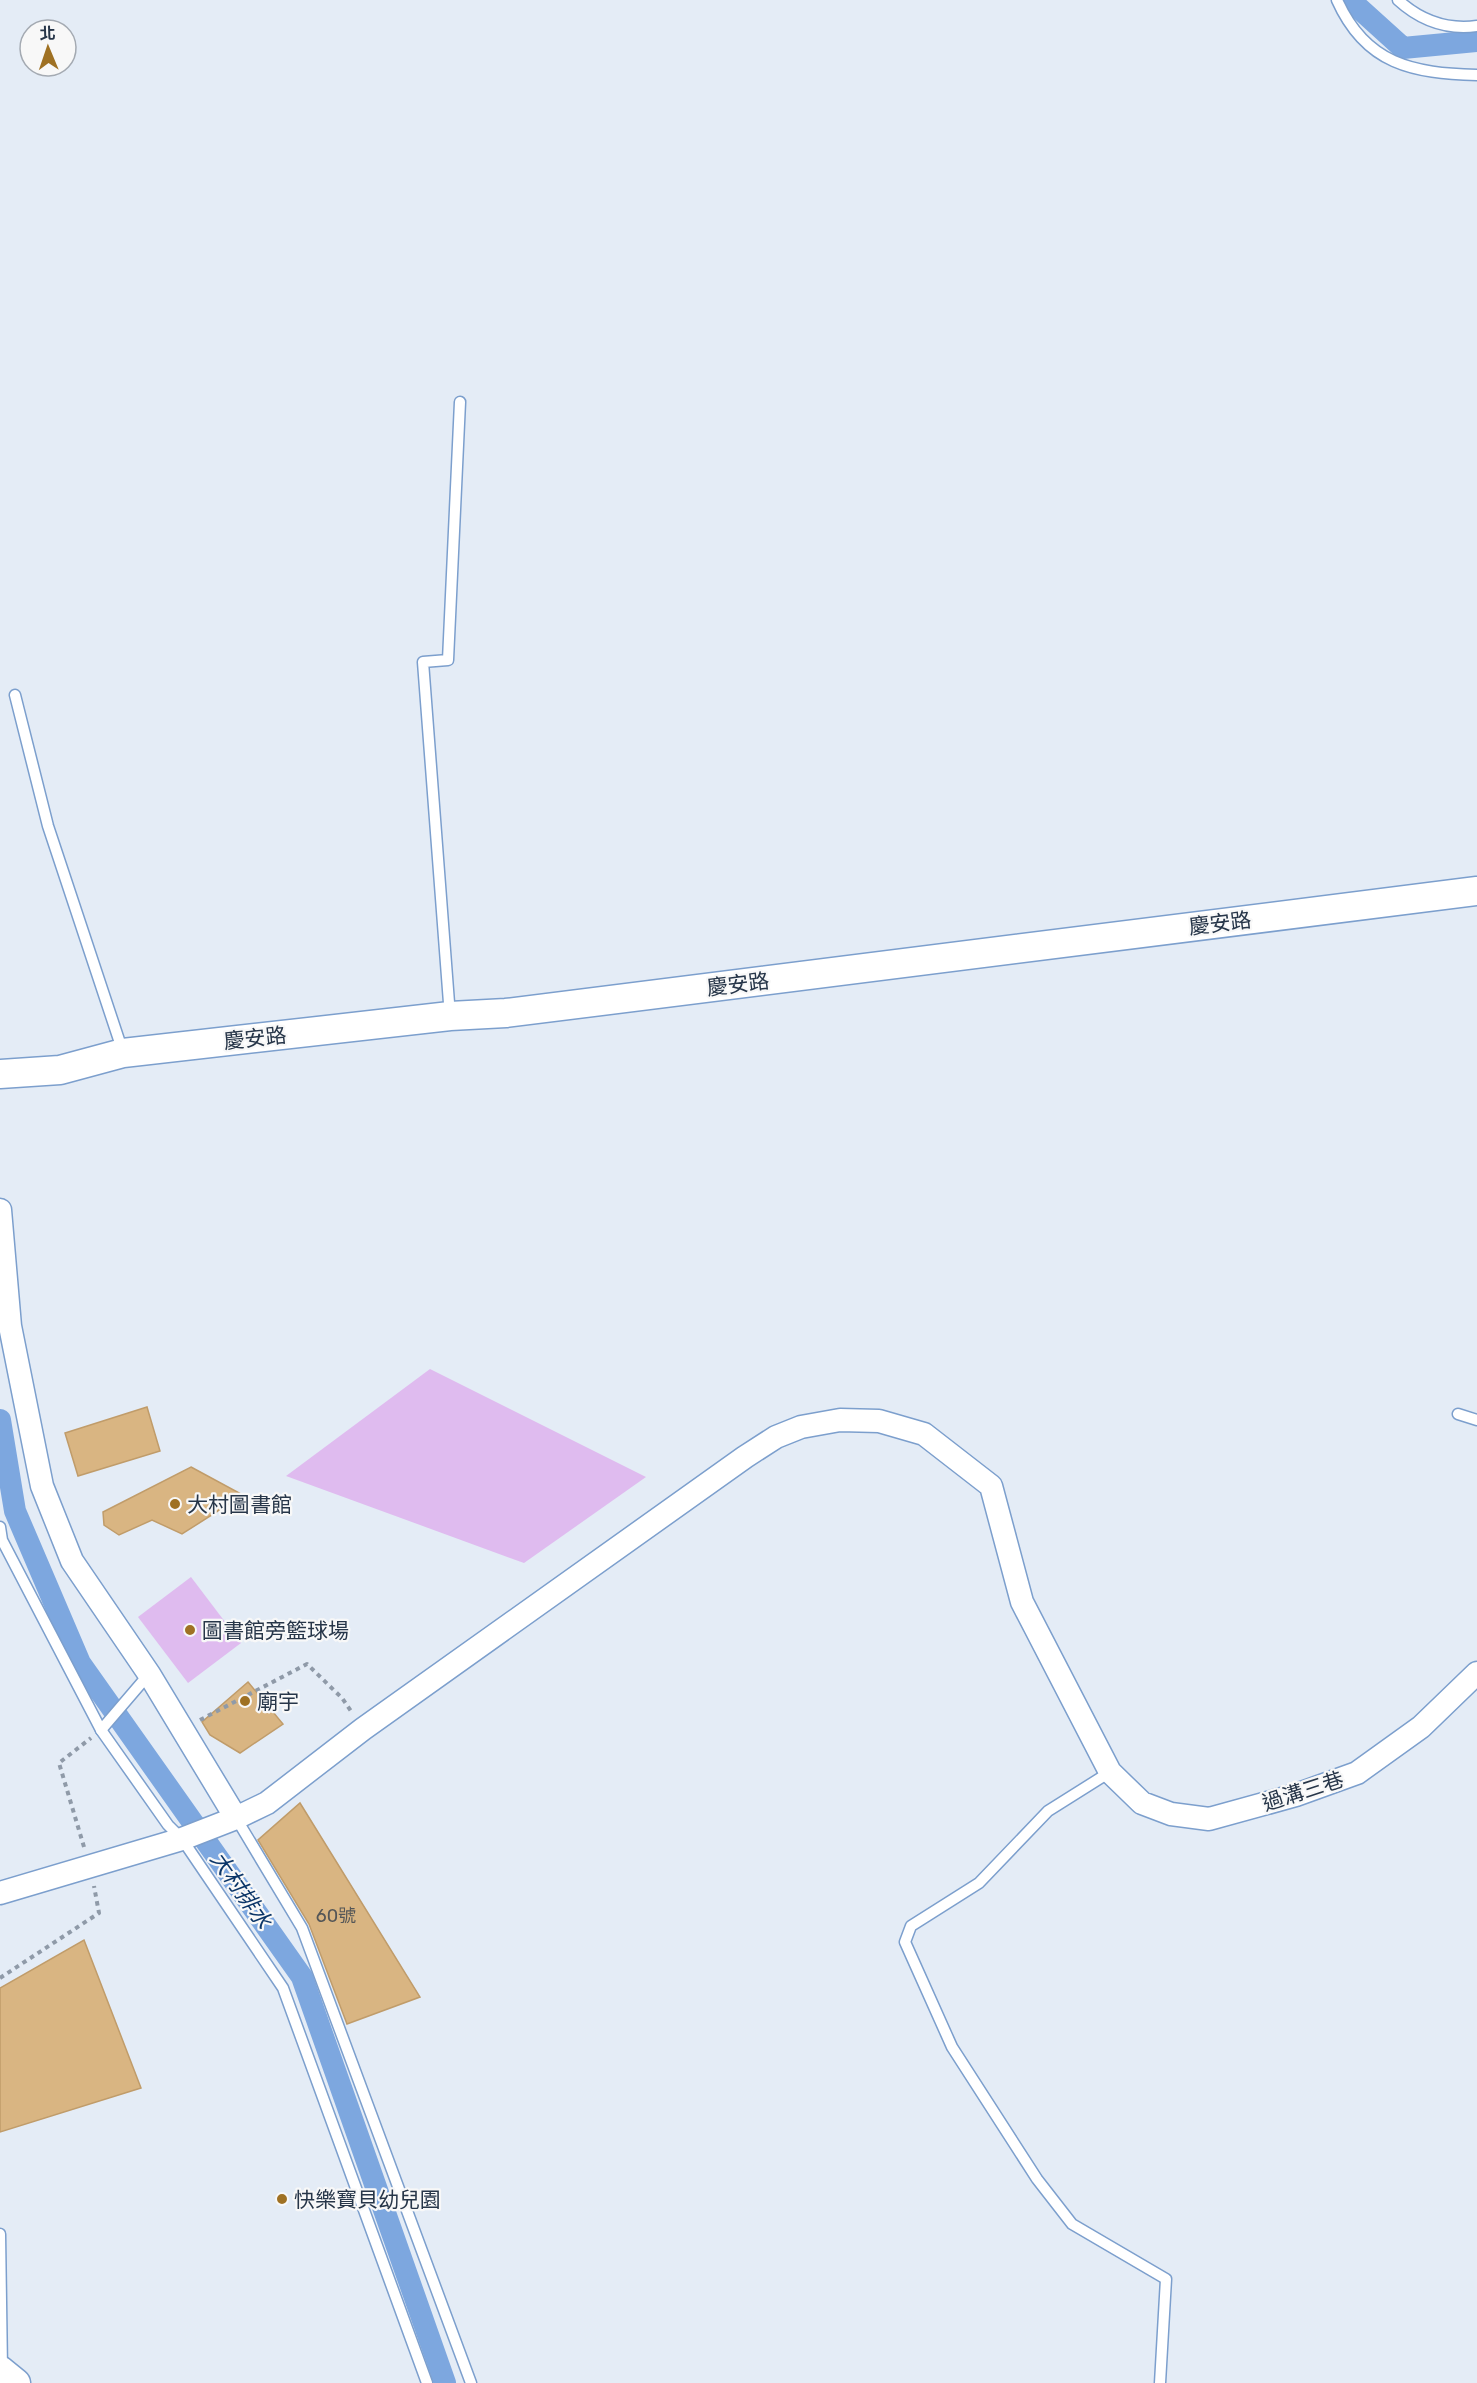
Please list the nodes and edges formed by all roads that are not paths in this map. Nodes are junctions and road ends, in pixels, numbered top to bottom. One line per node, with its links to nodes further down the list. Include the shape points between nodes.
1 (1337, 0): 4 (lane, via 1352,27 1389,59 1420,71)
2 (1398, 0): 3 (lane, via 1434,23)
3 (1477, 26)
4 (1477, 75)
5 (460, 402): 8 (lane, via 448,660 423,662)
6 (15, 695): 9 (lane, via 48,826)
7 (1477, 891): 8 (street, 慶安路, via 506,1013)
8 (450, 1016): 9 (street, 慶安路)
9 (123, 1053): 10 (street, 慶安路, via 60,1070)
10 (0, 1074)
11 (0, 1210): 16 (street, via 10,1326 42,1486 72,1562)
12 (1458, 1414): 13 (lane)
13 (1477, 1420)
14 (0, 1527): 17 (lane, via 2,1540)
15 (1477, 1673): 18 (street, 過溝三巷, via 1421,1727 1357,1773 1209,1819 1171,1814 1142,1803)
16 (149, 1674): 17 (lane); 19 (street)
17 (101, 1730): 20 (lane)
18 (1110, 1772): 19 (street, 過溝三巷, via 1022,1602 991,1486 924,1434 879,1421 840,1420 801,1427 776,1437 363,1729 267,1803); 26 (lane, via 1048,1811 979,1883 911,1926 905,1942 952,2047 1037,2179 1072,2224 1166,2278)
19 (236, 1818): 20 (street, 過溝三巷); 25 (lane, via 302,1928)
20 (182, 1839): 21 (street, 過溝三巷); 24 (lane, via 283,1988)
21 (0, 1893)
22 (0, 2234): 23 (lane)
23 (6, 2375)
24 (427, 2383)
25 (471, 2383)
26 (1160, 2383)

